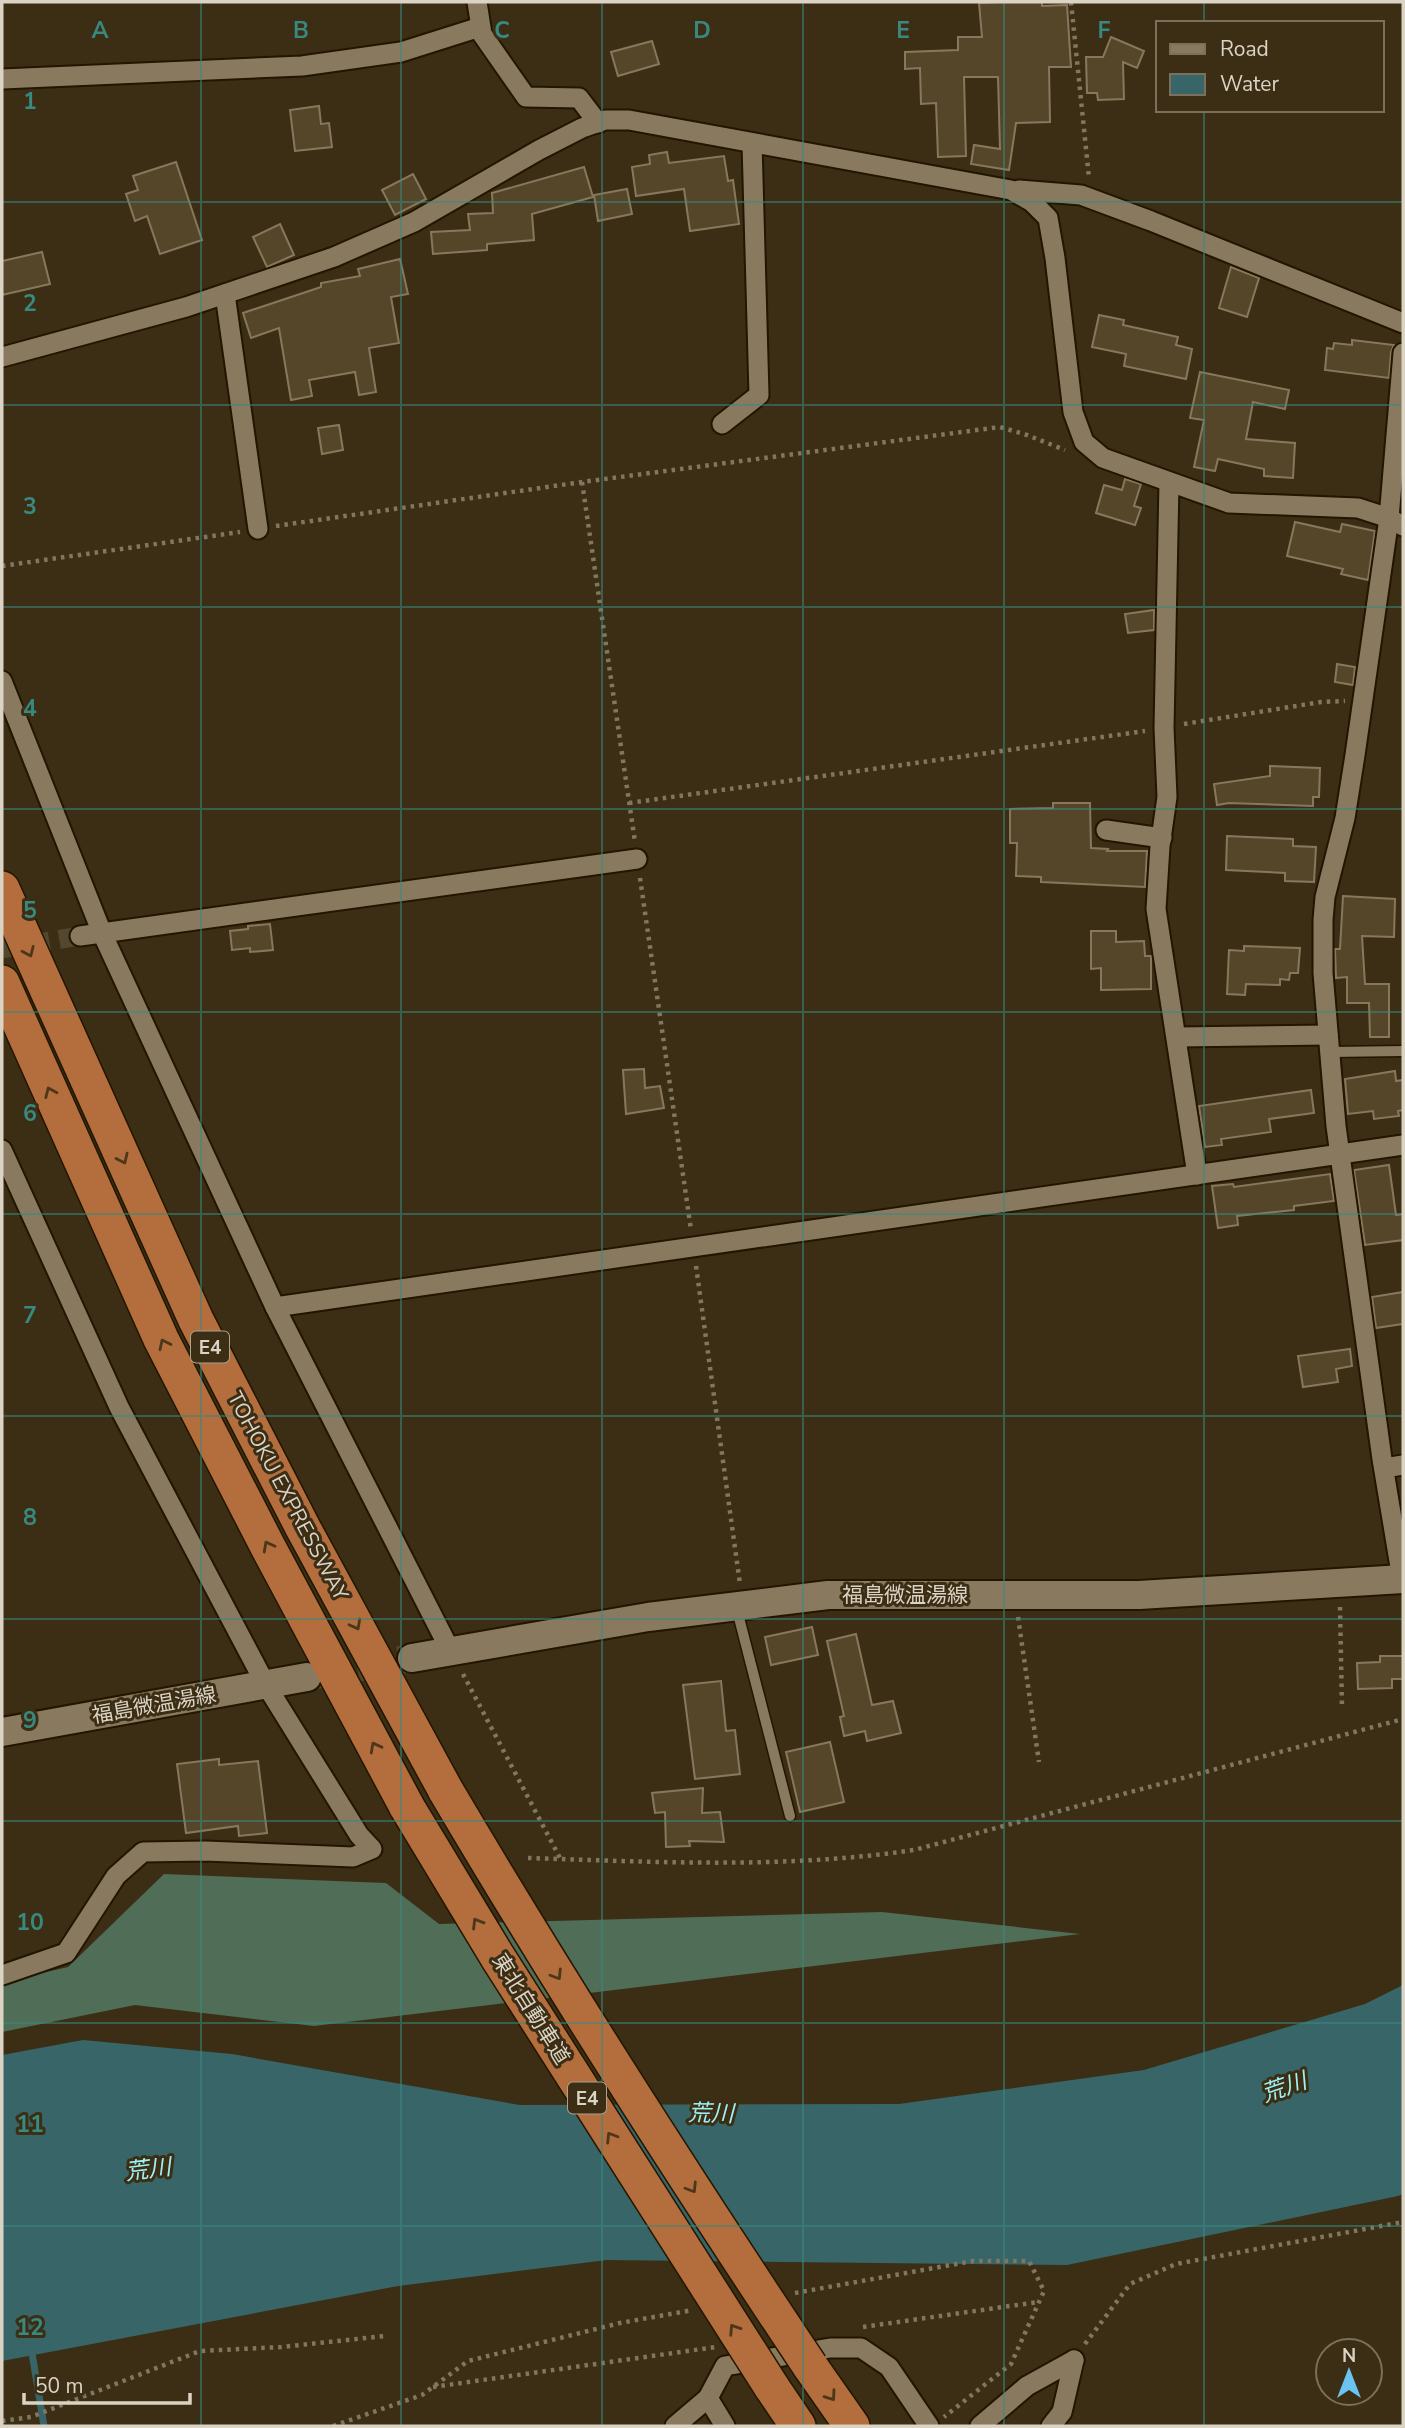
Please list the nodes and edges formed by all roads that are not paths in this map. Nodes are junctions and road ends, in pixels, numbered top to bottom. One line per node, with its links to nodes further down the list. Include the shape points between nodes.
1 (477, 2): 2 (street)
2 (480, 27): 3 (street, via 401,52 302,66); 4 (street, via 526,97 579,98)
3 (2, 79)
4 (598, 123): 5 (street, via 629,120); 7 (street, via 539,150 414,222 334,257)
5 (752, 143): 6 (street); 11 (street, via 759,395)
6 (1011, 190): 8 (street, via 1081,195); 12 (street, via 1048,218 1073,412 1084,442 1103,458)
7 (225, 293): 10 (street); 14 (street)
8 (1403, 323)
9 (1403, 353): 13 (street)
10 (2, 357)
11 (722, 424)
12 (1169, 483): 13 (street, via 1229,503 1358,508); 17 (street, via 1167,797)
13 (1396, 522): 24 (street, via 1345,818 1325,897 1323,973)
14 (258, 529)
15 (2, 681): 20 (street)
16 (1106, 830): 17 (street)
17 (1162, 838): 23 (street, via 1156,909)
18 (637, 859): 20 (street)
19 (2, 889): 39 (highway, TOHOKU EXPRESSWAY / E4, one-way to 39, via 196,1320)
20 (102, 933): 21 (street); 30 (street)
21 (80, 936)
22 (2, 983): 40 (highway, TOHOKU EXPRESSWAY / E4, one-way to 22, via 161,1339)
23 (1177, 1037): 24 (street); 29 (street)
24 (1329, 1044): 25 (lane); 28 (street)
25 (1403, 1051)
26 (1403, 1145): 28 (street)
27 (2, 1150): 37 (street, via 119,1407)
28 (1340, 1155): 29 (street); 31 (street)
29 (1197, 1175): 30 (street)
30 (275, 1307): 34 (street)
31 (1394, 1466): 32 (street)
32 (1403, 1579): 33 (main road, 福島微温湯線, via 1139,1595 828,1595)
33 (740, 1606): 34 (main road, 福島微温湯線, via 648,1617); 41 (lane)
34 (451, 1652): 35 (main road, 福島微温湯線)
35 (412, 1658)
36 (307, 1677): 37 (main road, 福島微温湯線)
37 (266, 1685): 38 (main road, 福島微温湯線); 42 (street, via 372,1849 353,1857 143,1852 116,1876 66,1953)
38 (2, 1732)
39 (446, 1791): 47 (highway, 東北自動車道 / E4, one-way to 47, bridge, via 529,1932 711,2218)
40 (407, 1807): 46 (highway, 東北自動車道 / E4, one-way to 40, bridge, via 496,1956)
41 (790, 1816)
42 (2, 1975)
43 (708, 2398): 44 (street); 45 (street); 48 (street, via 725,2365 830,2348 861,2348 889,2367)
44 (675, 2426)
45 (725, 2426)
46 (799, 2426)
47 (852, 2426)
48 (929, 2426)
49 (980, 2426): 50 (street, via 1027,2386 1074,2360 1062,2412)
50 (1051, 2426)

